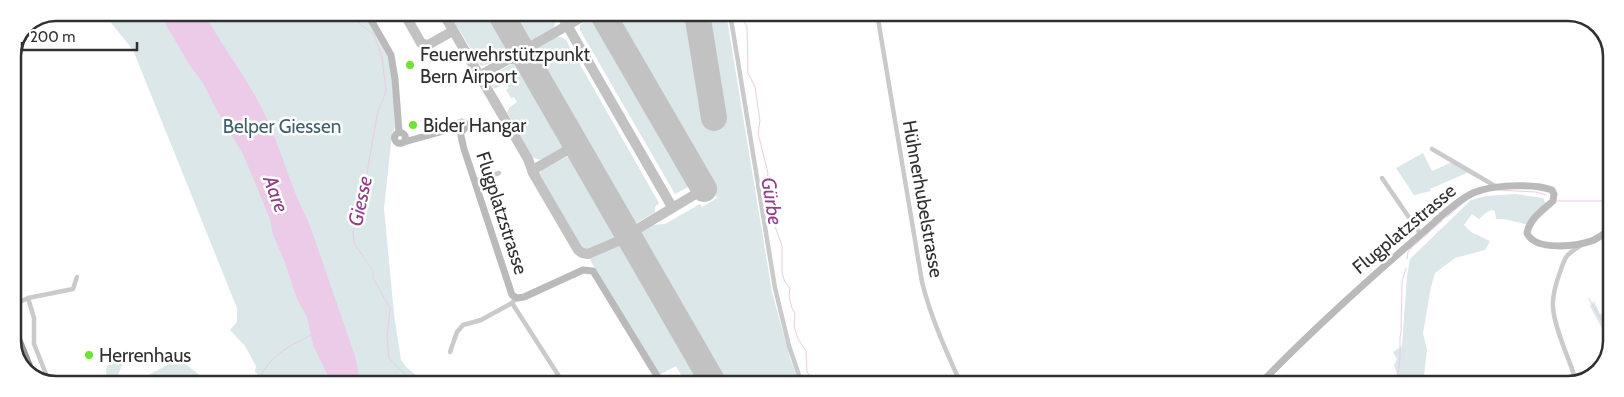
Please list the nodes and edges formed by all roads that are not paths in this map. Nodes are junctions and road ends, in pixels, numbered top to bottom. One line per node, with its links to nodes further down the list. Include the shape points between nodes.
1 (372, 21): 7 (street, Flugplatzstrasse, via 391,55 402,137 450,124 459,128)
2 (731, 21): 21 (street, via 775,288)
3 (878, 21): 22 (street, Hühnerhubelstrasse, via 922,282)
4 (1432, 149): 8 (street)
5 (499, 173): 7 (street)
6 (1382, 178): 9 (street)
7 (475, 181): 14 (street, Flugplatzstrasse)
8 (1496, 187): 9 (street, Flugplatzstrasse, via 1468,196); 11 (street, Flugplatzstrasse, via 1552,190 1553,201 1536,215 1529,225 1528,236 1540,243 1556,246)
9 (1421, 235): 23 (street, Flugplatzstrasse, via 1353,292)
10 (1603, 235): 11 (street, Flugplatzstrasse)
11 (1583, 243): 18 (street, via 1566,257 1553,303)
12 (77, 277): 13 (street, via 73,289)
13 (28, 298): 15 (street); 17 (street, via 36,349)
14 (514, 300): 16 (street, via 481,320 463,325); 19 (street); 20 (street, Flugplatzstrasse, via 589,269)
15 (21, 301)
16 (450, 352)
17 (46, 374)
18 (1574, 375)
19 (559, 376)
20 (657, 376)
21 (799, 376)
22 (958, 376)
23 (1268, 376)

